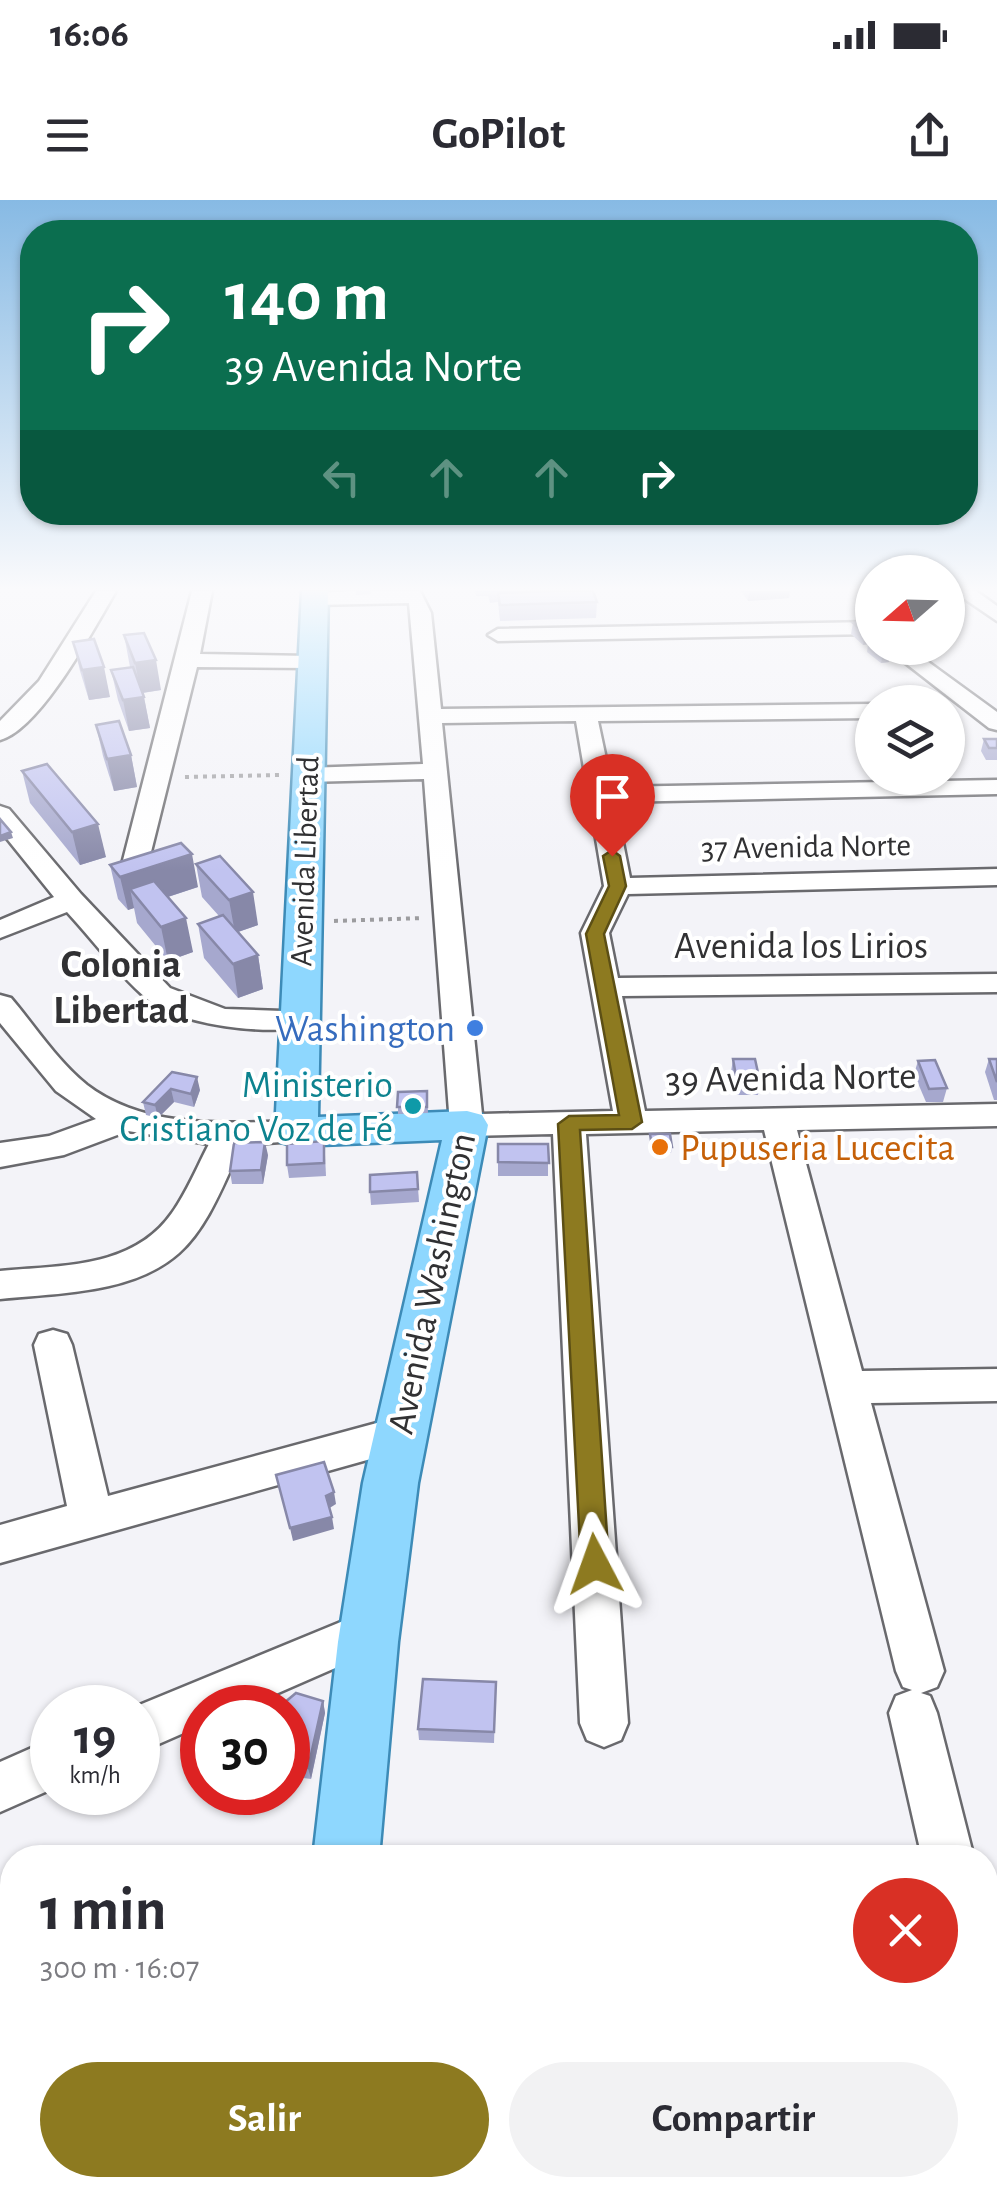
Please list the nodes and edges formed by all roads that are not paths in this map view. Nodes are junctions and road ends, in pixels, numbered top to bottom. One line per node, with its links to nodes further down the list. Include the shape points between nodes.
1 (46, 684): 11 (street)
2 (182, 684): 17 (street)
3 (307, 684): 13 (main road, Avenida Libertad)
4 (426, 684): 8 (street, Avenida Washington)
5 (950, 684): 6 (street)
6 (987, 709): 10 (street)
7 (855, 711): 9 (street)
8 (428, 716): 9 (street); 12 (street, Avenida Washington)
9 (586, 716): 15 (street)
10 (997, 722)
11 (0, 733)
12 (433, 771): 13 (street); 31 (street, Avenida Washington)
13 (297, 775): 25 (main road, Avenida Libertad)
14 (997, 788): 15 (street)
15 (600, 795): 19 (street)
16 (0, 814): 20 (street)
17 (134, 868)
18 (997, 877): 19 (street, 37 Avenida Norte)
19 (618, 886): 23 (street, via 595,934)
20 (71, 900): 21 (street); 25 (street, via 159,994 219,1017)
21 (0, 930)
22 (997, 984): 23 (street, Avenida los Lirios)
23 (606, 986): 28 (street)
24 (0, 1004): 27 (street, via 76,1092)
25 (300, 1019): 32 (main road, Avenida Libertad)
26 (997, 1115): 29 (street, 39 Avenida Norte)
27 (125, 1120): 33 (street); 34 (street, via 35,1153)
28 (632, 1122): 29 (street, 39 Avenida Norte); 30 (street, 39 Avenida Norte)
29 (778, 1122): 38 (street)
30 (569, 1124): 31 (street, 39 Avenida Norte); 44 (street)
31 (467, 1126): 32 (main road); 39 (main road, Avenida Washington)
32 (296, 1132): 33 (street)
33 (230, 1134): 35 (street, via 182,1227 143,1260 120,1270)
34 (0, 1155)
35 (0, 1284)
36 (54, 1346): 40 (street)
37 (997, 1385): 38 (street)
38 (846, 1387): 48 (street)
39 (399, 1434): 40 (street); 42 (main road, Avenida Washington)
40 (91, 1520): 41 (street)
41 (0, 1544)
42 (366, 1633): 43 (street); 47 (main road, Avenida Washington)
43 (160, 1719)
44 (604, 1723)
45 (30, 1774): 46 (street)
46 (0, 1787)
47 (347, 1845)
48 (945, 1845)

